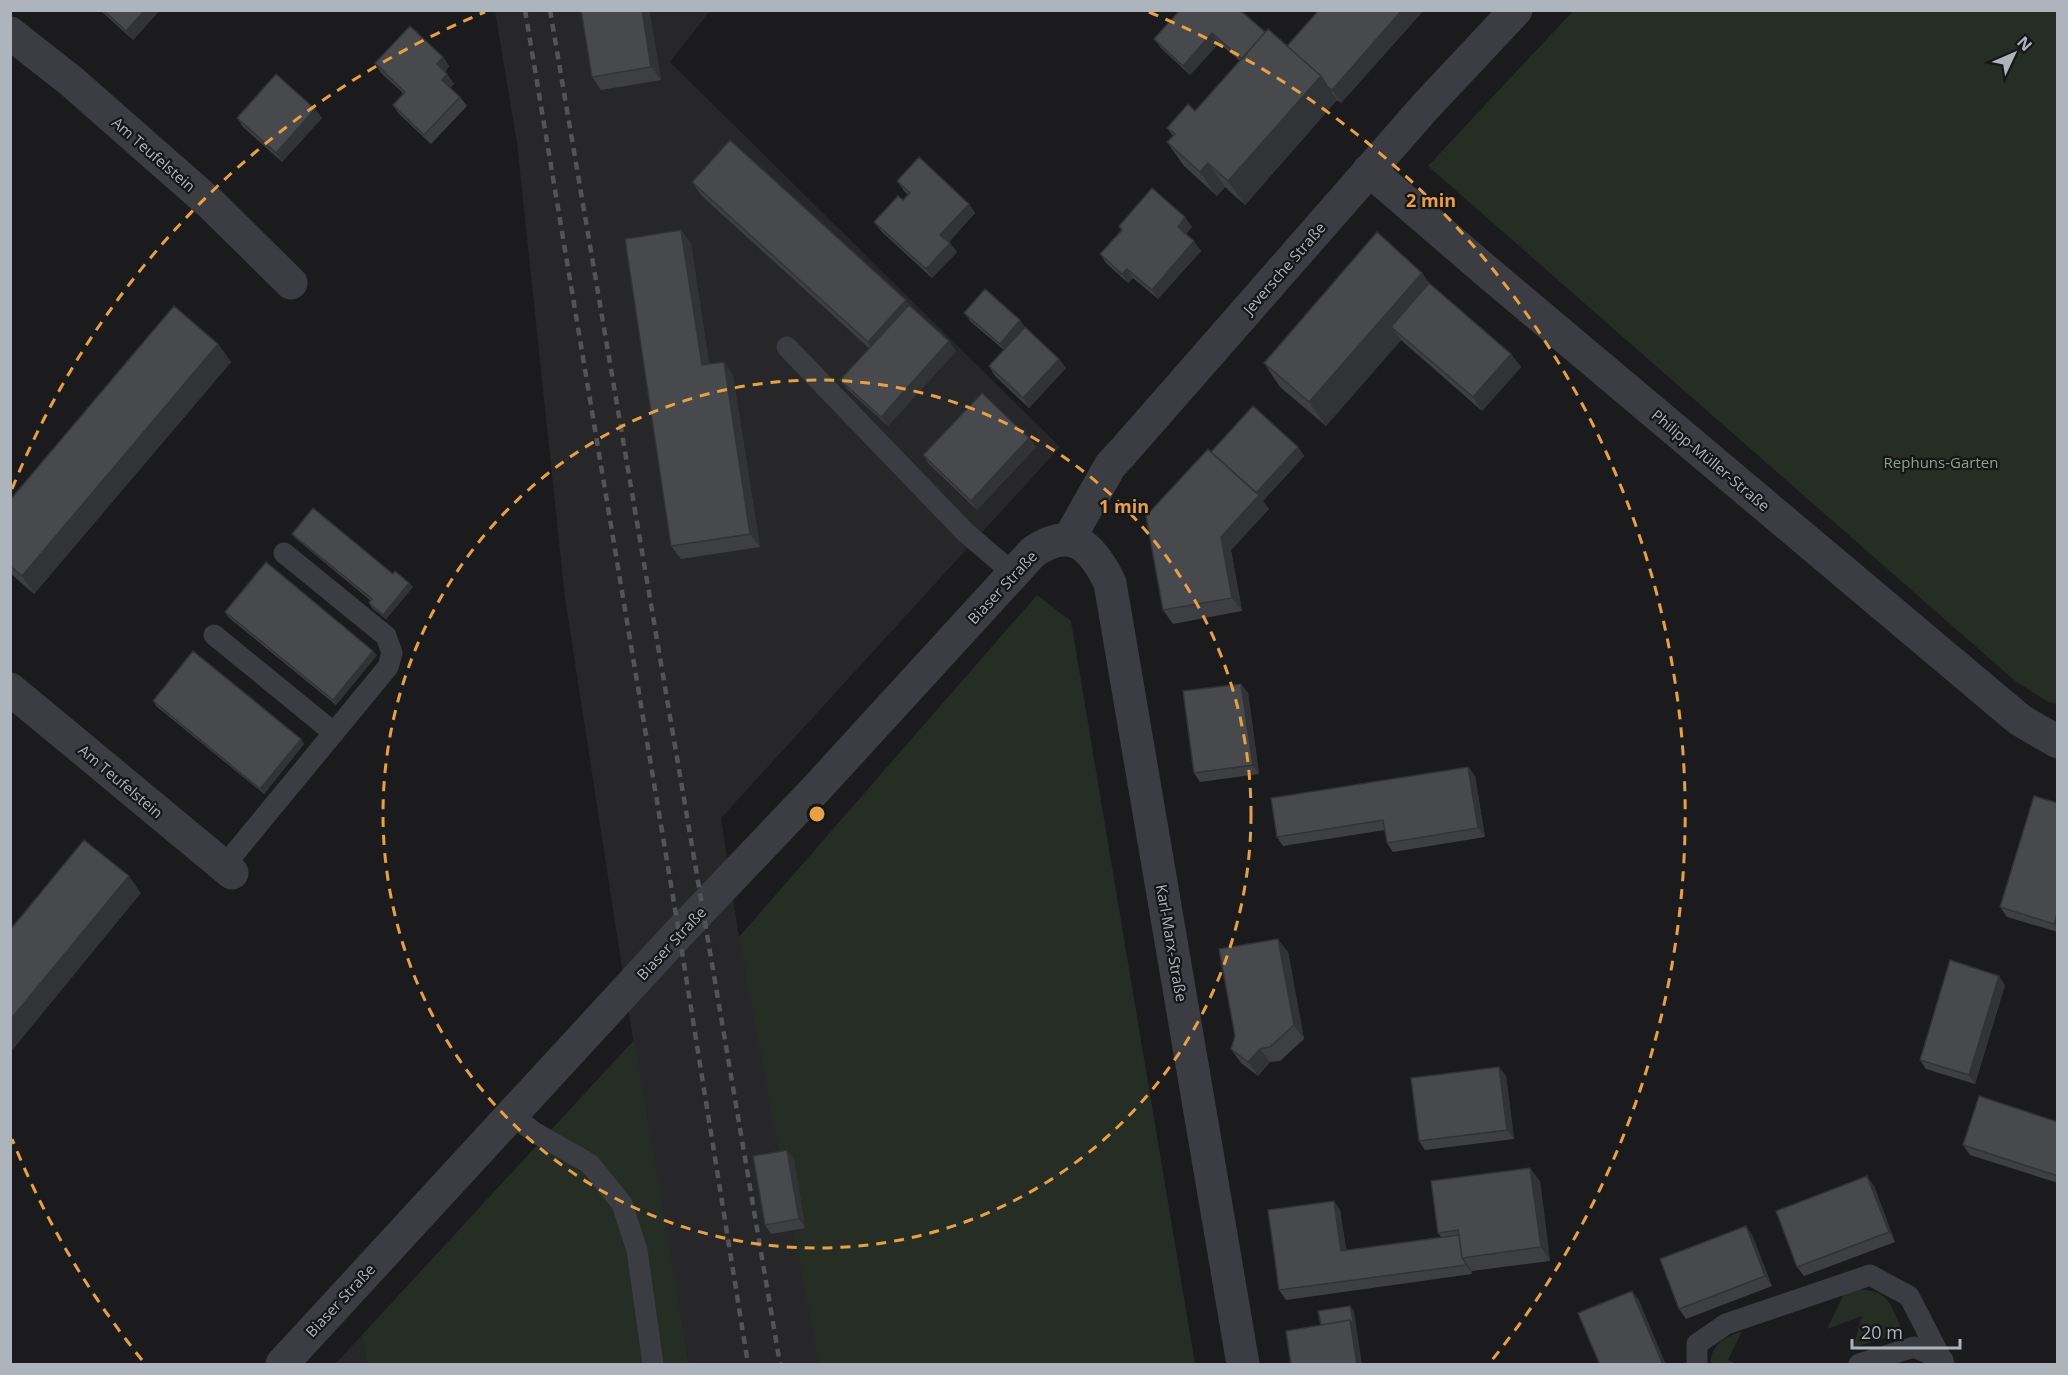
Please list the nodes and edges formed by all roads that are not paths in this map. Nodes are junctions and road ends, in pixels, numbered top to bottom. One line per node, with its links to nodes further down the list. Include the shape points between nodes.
1 (1516, 10): 3 (street, Jeversche Straße)
2 (10, 33): 4 (street, Am Teufelstein, via 211,204)
3 (1369, 170): 6 (street, Jeversche Straße, via 1110,466); 12 (street, Philipp-Müller-Straße, via 2010,712)
4 (291, 283)
5 (787, 347): 8 (lane, via 965,532)
6 (1069, 539): 8 (street, Biaser Straße, via 1046,543); 18 (street, Karl-Marx-Straße, via 1092,553 1110,583)
7 (284, 553): 11 (lane, via 386,636 392,653 388,667)
8 (1013, 573): 14 (street, Biaser Straße)
9 (214, 635): 11 (lane)
10 (10, 689): 13 (street, Am Teufelstein)
11 (334, 733): 13 (lane)
12 (2058, 742)
13 (228, 869)
14 (512, 1115): 16 (street, Biaser Straße); 17 (lane, via 590,1164 622,1204 637,1250)
15 (1943, 1362): 19 (lane, via 1909,1296 1870,1275 1726,1324 1697,1344); 20 (lane, via 1914,1347)
16 (282, 1365)
17 (654, 1365)
18 (1243, 1365)
19 (1697, 1365)
20 (1859, 1365)

